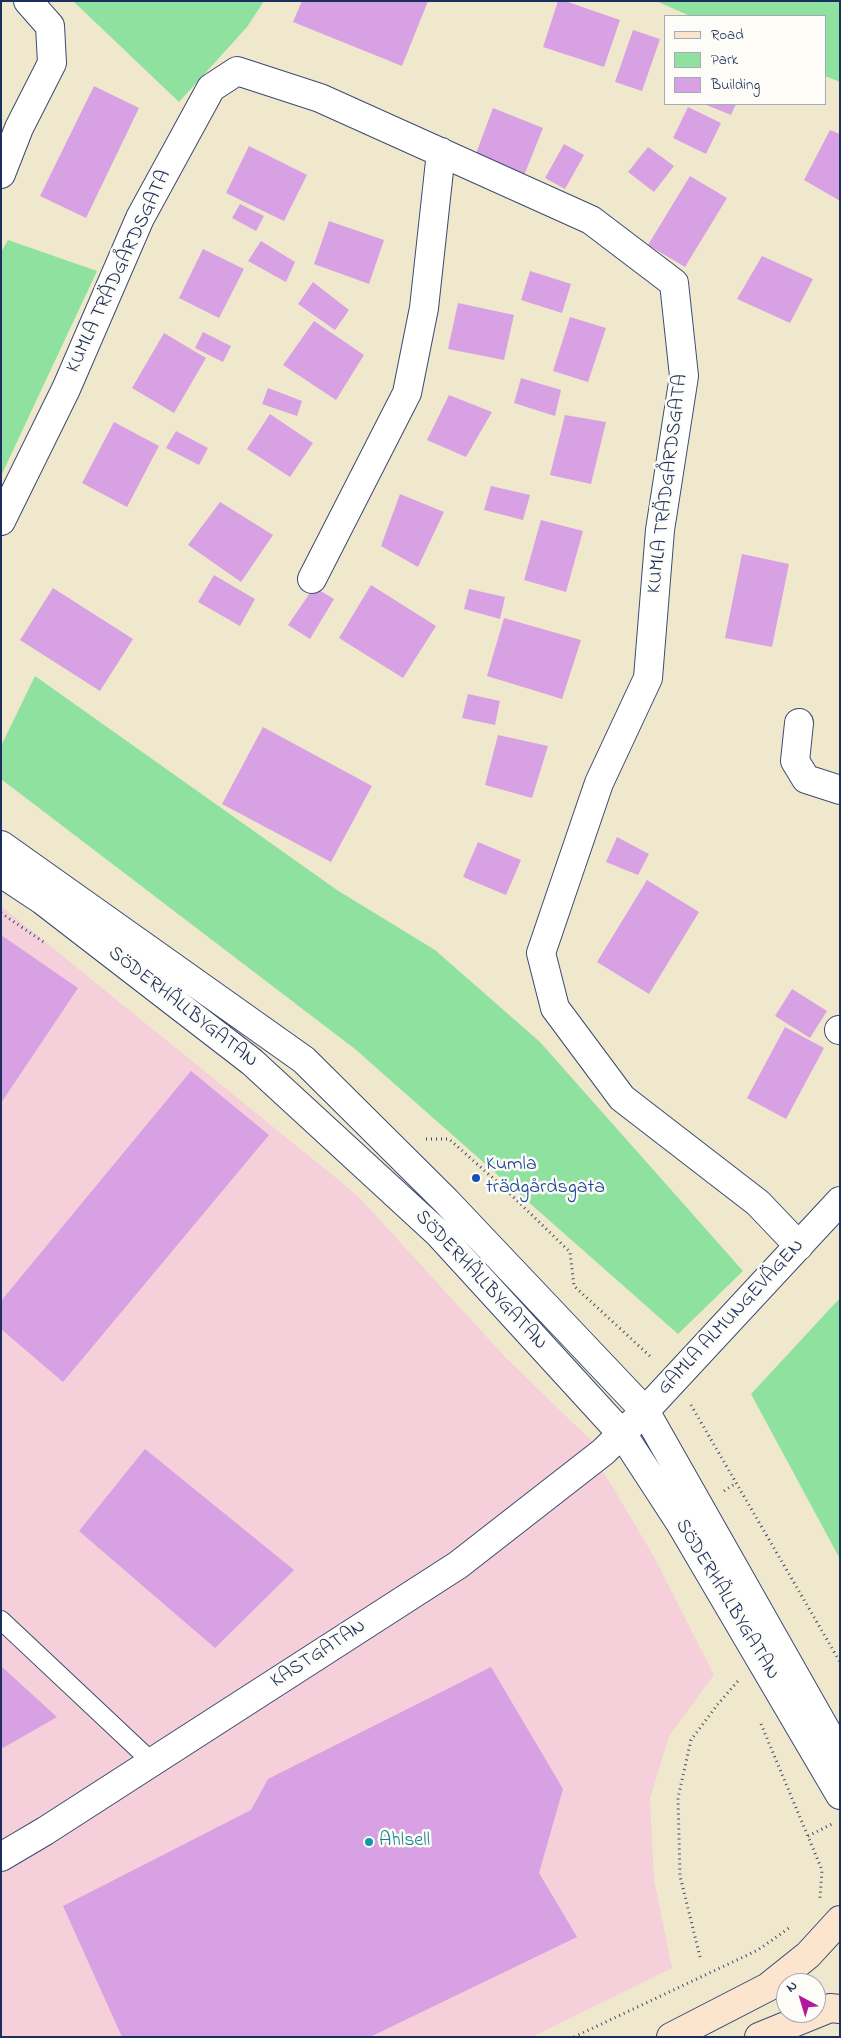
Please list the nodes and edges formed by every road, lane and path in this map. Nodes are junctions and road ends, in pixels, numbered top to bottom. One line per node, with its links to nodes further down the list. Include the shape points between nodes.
1 (28, 1): 3 (street, via 50,26 52,63 19,128)
2 (441, 152): 4 (street, KUMLA TRÄDGÅRDSGATA, via 320,98 237,71 211,88 140,218 66,389); 5 (street, via 424,308 407,393); 13 (street, KUMLA TRÄDGÅRDSGATA, via 591,220 674,283 684,376 660,530 648,678 599,783 541,953 555,1008 622,1098 758,1203)
3 (1, 174)
4 (1, 522)
5 (312, 579)
6 (799, 722): 7 (street, via 796,761 806,779)
7 (840, 790)
8 (1, 845): 14 (street, SÖDERHÄLLBYGATAN, via 304,1060 446,1202)
9 (1, 873): 15 (street, SÖDERHÄLLBYGATAN, via 50,906 252,1062 439,1234)
10 (1, 913): 11 (path)
11 (48, 946)
12 (840, 1201): 13 (street, GAMLA ALMUNGEVÄGEN)
13 (799, 1246): 14 (street, GAMLA ALMUNGEVÄGEN)
14 (645, 1412): 15 (street, GAMLA ALMUNGEVÄGEN); 21 (street, SÖDERHÄLLBYGATAN)
15 (623, 1435): 22 (street, KASTGATAN, via 458,1565); 23 (street, SÖDERHÄLLBYGATAN, via 679,1521)
16 (1, 1620): 22 (lane)
17 (734, 1672): 18 (path)
18 (739, 1680): 19 (path); 30 (path, via 691,1740 678,1798 680,1876)
19 (743, 1689)
20 (757, 1716): 25 (path)
21 (840, 1755)
22 (152, 1762): 26 (street, KASTGATAN)
23 (840, 1795)
24 (840, 1820): 25 (path)
25 (808, 1836): 27 (path, via 822,1870 821,1896)
26 (1, 1857)
27 (816, 1902)
28 (840, 1920): 33 (main road, via 808,1955 768,1987)
29 (793, 1925): 32 (path, via 758,1950)
30 (700, 1958)
31 (840, 2010): 34 (main road, via 830,2008)
32 (574, 2037)
33 (671, 2037)
34 (759, 2037)

